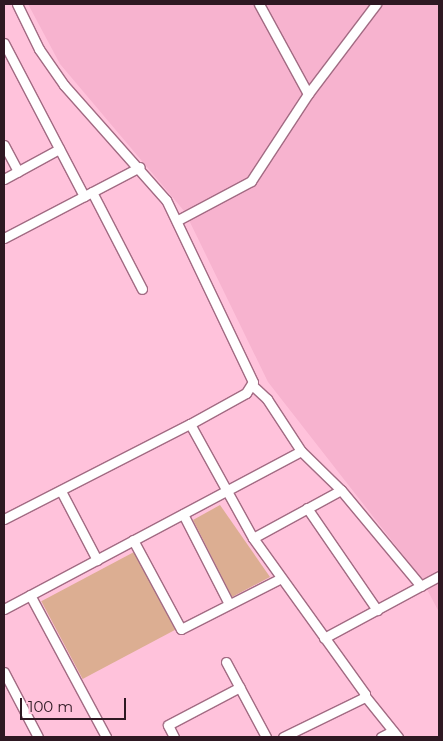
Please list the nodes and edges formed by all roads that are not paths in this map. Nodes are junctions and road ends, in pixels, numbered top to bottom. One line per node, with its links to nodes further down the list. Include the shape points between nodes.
1 (17, 4): 8 (street, via 39,49 60,79)
2 (259, 4): 5 (street)
3 (376, 4): 5 (street)
4 (4, 43): 7 (street)
5 (308, 94): 12 (street, via 251,180)
6 (4, 145): 9 (street)
7 (59, 149): 9 (street); 11 (street)
8 (140, 167): 11 (street); 12 (street)
9 (18, 171): 10 (street)
10 (4, 179)
11 (88, 194): 13 (street); 14 (street)
12 (178, 220): 15 (street, via 252,376)
13 (4, 238)
14 (142, 289)
15 (252, 385): 16 (street, via 246,393); 17 (street, via 267,399)
16 (190, 424): 19 (street); 20 (street)
17 (301, 451): 18 (street); 20 (street)
18 (341, 490): 21 (street); 29 (street)
19 (61, 491): 23 (street); 26 (street)
20 (227, 491): 22 (street); 24 (street)
21 (307, 508): 24 (street); 33 (street)
22 (184, 514): 25 (street); 31 (street)
23 (4, 520)
24 (253, 538): 28 (street)
25 (134, 540): 26 (street); 31 (street, via 180,629)
26 (97, 560): 30 (street)
27 (439, 576): 29 (street)
28 (281, 578): 31 (street); 34 (street)
29 (421, 586): 33 (street)
30 (30, 595): 32 (street); 41 (street)
31 (229, 604)
32 (4, 609)
33 (377, 610): 34 (street)
34 (324, 638): 38 (street)
35 (226, 662): 37 (street)
36 (4, 675): 40 (street)
37 (240, 687): 42 (street, via 168,725); 43 (street)
38 (365, 696): 39 (street); 44 (street)
39 (396, 734): 45 (street)
40 (38, 737)
41 (106, 737)
42 (174, 737)
43 (266, 737)
44 (283, 737)
45 (381, 737)

